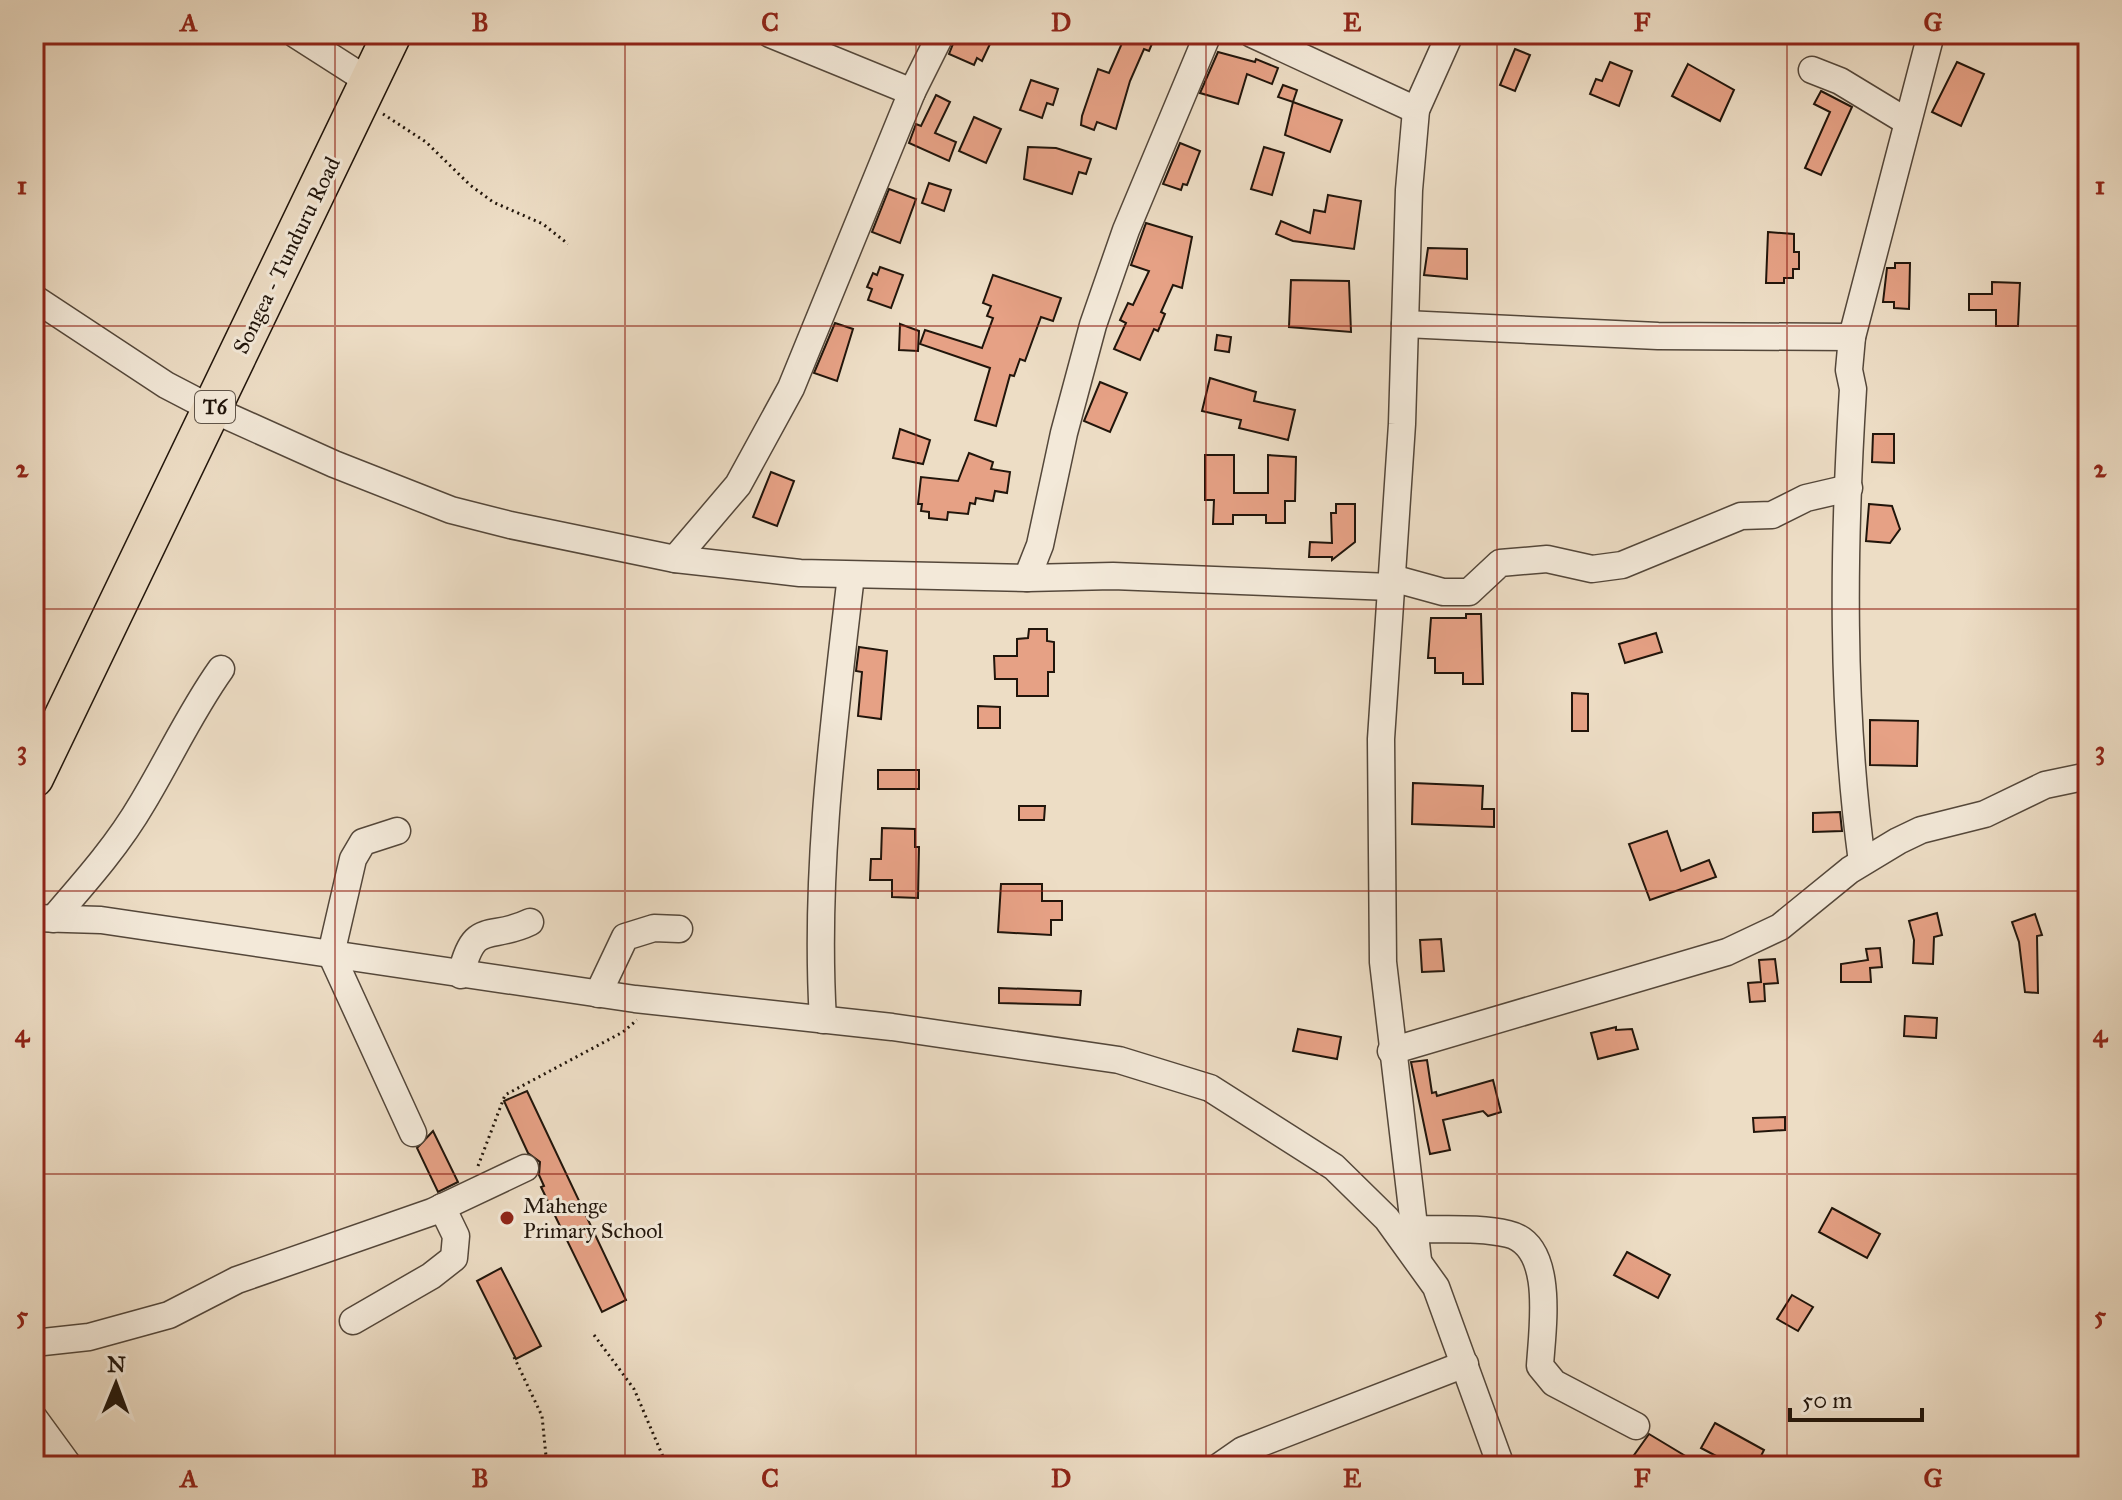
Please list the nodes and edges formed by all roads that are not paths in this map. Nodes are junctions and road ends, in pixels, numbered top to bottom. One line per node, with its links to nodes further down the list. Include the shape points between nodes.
1 (295, 34): 10 (street)
2 (392, 34): 10 (highway, Songea - Tunduru Road / T6)
3 (770, 34): 11 (street)
4 (941, 34): 11 (street)
5 (1208, 34): 21 (street, via 1126,230 1093,325 1040,545)
6 (1252, 34): 12 (street)
7 (1450, 34): 12 (street)
8 (1931, 34): 13 (street)
9 (1812, 70): 13 (street)
10 (365, 92): 17 (highway, Songea - Tunduru Road / T6)
11 (912, 92): 19 (street, via 791,388 738,485)
12 (1416, 110): 15 (street)
13 (1906, 121): 16 (street)
14 (34, 298): 17 (street, via 166,385)
15 (1405, 324): 16 (street, via 1644,335); 22 (street)
16 (1852, 337): 18 (street)
17 (214, 410): 19 (street, via 451,510); 25 (highway, Songea - Tunduru Road / T6)
18 (1849, 488): 22 (street, via 1806,498 1772,515 1741,516 1622,565 1592,569 1547,559 1500,563 1478,586 1457,593); 27 (street, via 1844,594 1852,789)
19 (675, 559): 20 (street)
20 (851, 575): 21 (street); 34 (street, via 827,796 819,961)
21 (1027, 578): 22 (street)
22 (1391, 583): 35 (street, via 1381,739 1383,962)
23 (221, 669): 28 (street, via 109,854)
24 (2088, 776): 27 (street, via 2045,785 1985,814 1921,830)
25 (34, 778)
26 (397, 831): 31 (street, via 363,842 353,859)
27 (1862, 862): 35 (street, via 1780,927 1727,952)
28 (44, 918): 31 (street, via 101,920)
29 (530, 922): 32 (street, via 474,940)
30 (679, 929): 33 (street, via 654,928 625,937)
31 (331, 954): 32 (street); 36 (street)
32 (461, 975): 33 (street)
33 (598, 994): 34 (street)
34 (823, 1020): 40 (street, via 1119,1060 1210,1088 1334,1167 1387,1219)
35 (1391, 1051): 39 (street)
36 (413, 1133)
37 (525, 1168): 38 (street)
38 (442, 1207): 41 (street, via 456,1236 454,1258); 42 (street, via 269,1267 169,1315 89,1337)
39 (1416, 1229): 40 (street); 45 (street, via 1507,1233 1522,1239 1536,1258 1541,1284 1544,1375)
40 (1418, 1260): 43 (street, via 1436,1287)
41 (353, 1321)
42 (34, 1343)
43 (1465, 1364): 47 (street, via 1243,1450); 48 (street)
44 (34, 1418): 46 (street)
45 (1636, 1426)
46 (69, 1466)
47 (1220, 1466)
48 (1501, 1466)

